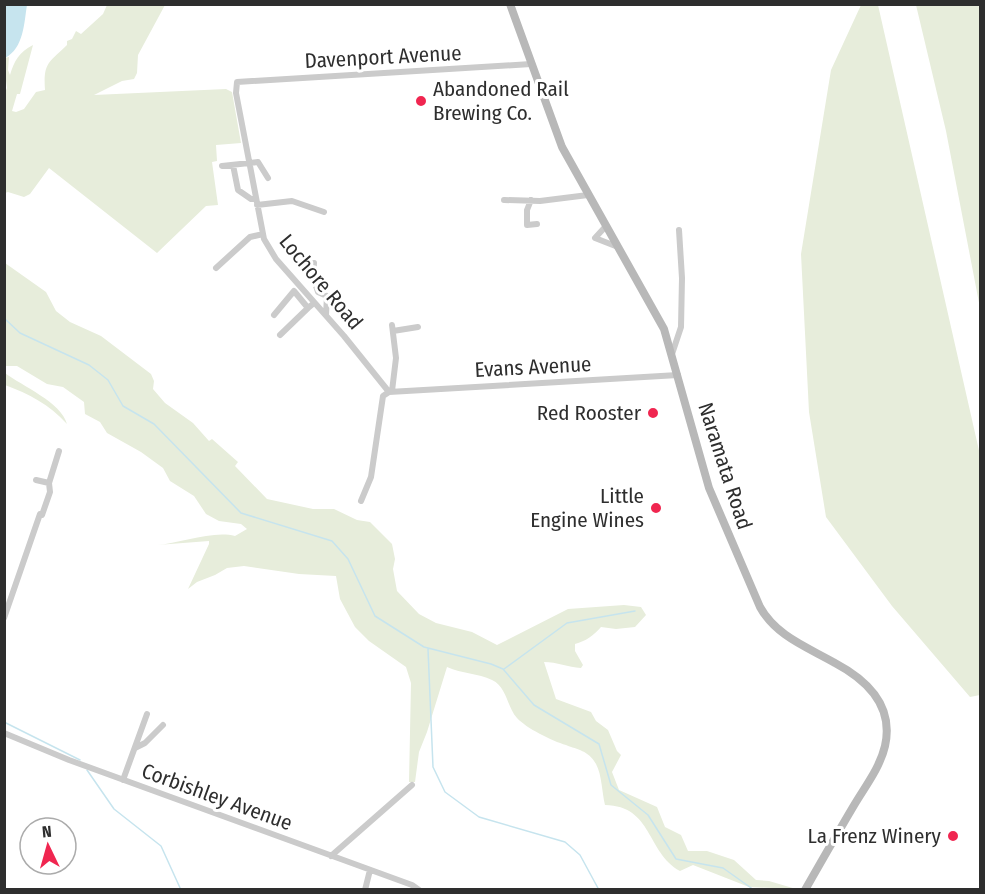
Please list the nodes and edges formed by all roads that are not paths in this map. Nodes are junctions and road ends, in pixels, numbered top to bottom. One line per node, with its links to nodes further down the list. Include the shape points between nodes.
1 (510, 4): 2 (main road, Naramata Road)
2 (531, 64): 3 (street, Davenport Avenue); 8 (main road, Naramata Road, via 562,147)
3 (237, 82): 4 (street, Lochore Road)
4 (249, 162): 5 (street); 7 (street, via 258,162); 11 (street, Lochore Road)
5 (233, 165): 6 (street); 11 (street, via 238,190)
6 (222, 166)
7 (268, 178)
8 (588, 195): 10 (street); 14 (main road, Naramata Road)
9 (504, 200): 10 (street)
10 (531, 200): 13 (street, via 527,225)
11 (257, 202): 12 (street, via 292,201); 16 (street, Lochore Road)
12 (324, 212)
13 (537, 224)
14 (606, 226): 17 (main road, Naramata Road); 17 (street, via 596,238)
15 (678, 230): 26 (street, via 681,327)
16 (263, 234): 19 (street, via 250,237); 20 (street, Lochore Road, via 276,259)
17 (618, 248): 26 (main road, Naramata Road, via 661,323)
18 (314, 263): 23 (street, via 318,292 327,296)
19 (216, 268)
20 (314, 303): 21 (street); 23 (street, Lochore Road)
21 (308, 308): 22 (street, via 294,291); 25 (street)
22 (274, 315)
23 (326, 316): 28 (street, Lochore Road)
24 (418, 327): 28 (street, via 392,328 396,358)
25 (280, 335)
26 (672, 354): 27 (main road, Naramata Road)
27 (678, 375): 28 (street, Evans Avenue); 44 (main road, Naramata Road, via 713,500 766,618 783,634 860,678 874,694 885,719 885,745 879,762)
28 (390, 392): 32 (street, via 383,396 371,477)
29 (59, 451): 31 (street)
30 (36, 480): 31 (street)
31 (49, 483): 33 (street, via 50,492)
32 (361, 501)
33 (4, 618)
34 (147, 714): 37 (street)
35 (163, 725): 37 (street)
36 (4, 733): 38 (street, Corbishley Avenue)
37 (135, 748): 38 (street)
38 (123, 780): 40 (street, Corbishley Avenue)
39 (412, 785): 40 (street)
40 (331, 856): 41 (street, Corbishley Avenue)
41 (370, 870): 42 (street); 43 (street, Corbishley Avenue)
42 (365, 890)
43 (418, 890)
44 (805, 890)

